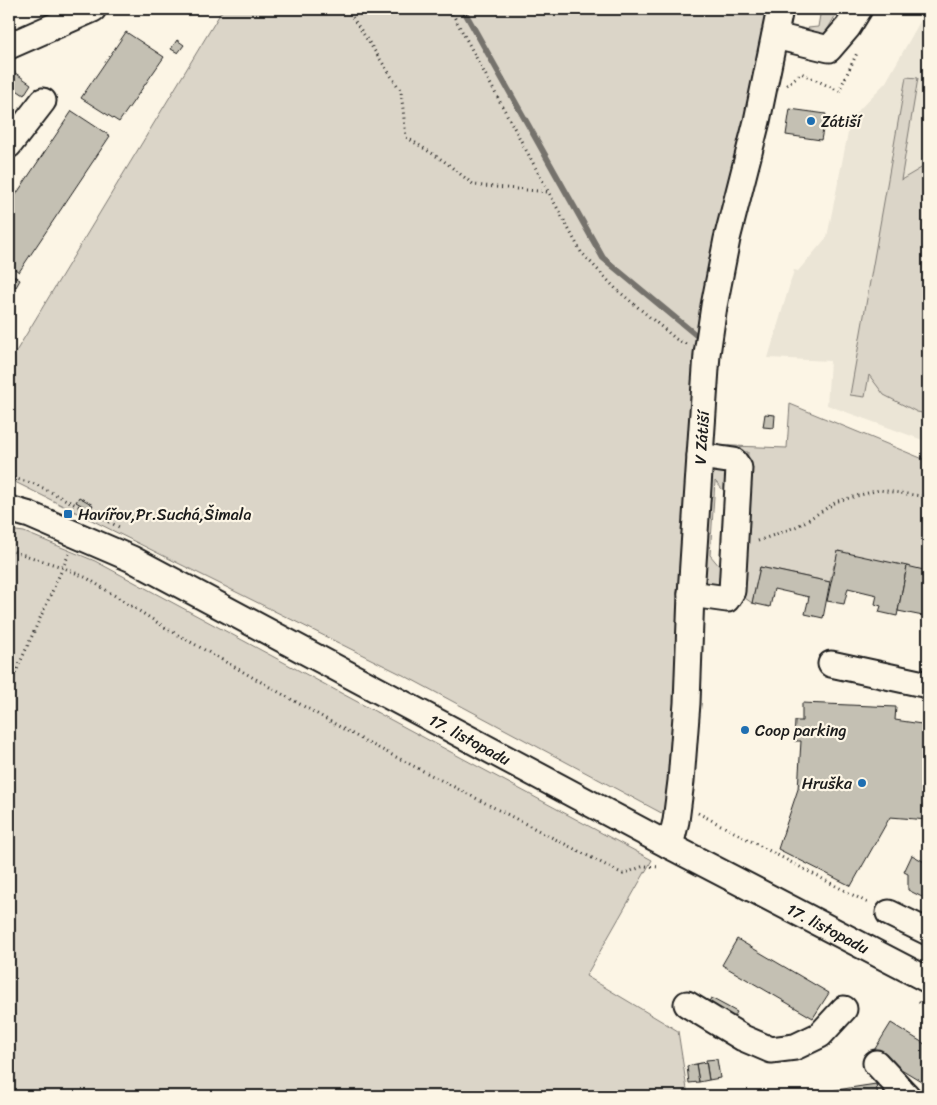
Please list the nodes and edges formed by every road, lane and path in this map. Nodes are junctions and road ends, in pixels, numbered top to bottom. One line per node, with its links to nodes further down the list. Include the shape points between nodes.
1 (93, 9): 7 (street)
2 (347, 9): 12 (path, via 401,91 406,136 474,186)
3 (450, 9): 12 (path)
4 (780, 9): 6 (street, V Zátiší)
5 (859, 9): 6 (street, via 829,49)
6 (775, 36): 13 (street, V Zátiší, via 726,239)
7 (9, 46)
8 (859, 48): 9 (path, via 839,91 801,73)
9 (786, 86)
10 (43, 101): 11 (street)
11 (9, 145)
12 (548, 192): 13 (path, via 581,252 616,289 676,339)
13 (707, 354): 14 (street, V Zátiší)
14 (700, 456): 20 (street, via 734,461 739,468); 23 (street, V Zátiší)
15 (9, 477): 18 (path, via 35,484)
16 (928, 497): 20 (path, via 879,490 838,501 798,526 772,536)
17 (9, 508): 19 (street, 17. listopadu)
18 (123, 529)
19 (78, 535): 22 (path); 28 (street, 17. listopadu, via 132,559)
20 (735, 544): 23 (street, via 732,591 727,599)
21 (9, 550): 22 (path)
22 (62, 567): 26 (path); 28 (path, via 87,578 166,628 362,740 623,874)
23 (691, 594): 27 (street, V Zátiší, via 687,703)
24 (831, 664): 25 (street)
25 (928, 685)
26 (9, 687)
27 (677, 811): 28 (street, V Zátiší); 29 (path, via 691,809)
28 (668, 857): 31 (street, 17. listopadu)
29 (889, 914): 30 (street)
30 (928, 932)
31 (922, 989): 34 (path)
32 (687, 1004): 33 (street, via 742,1038 771,1050 795,1048 820,1035)
33 (844, 1009)
34 (928, 1010)
35 (876, 1063): 36 (street)
36 (907, 1096)

